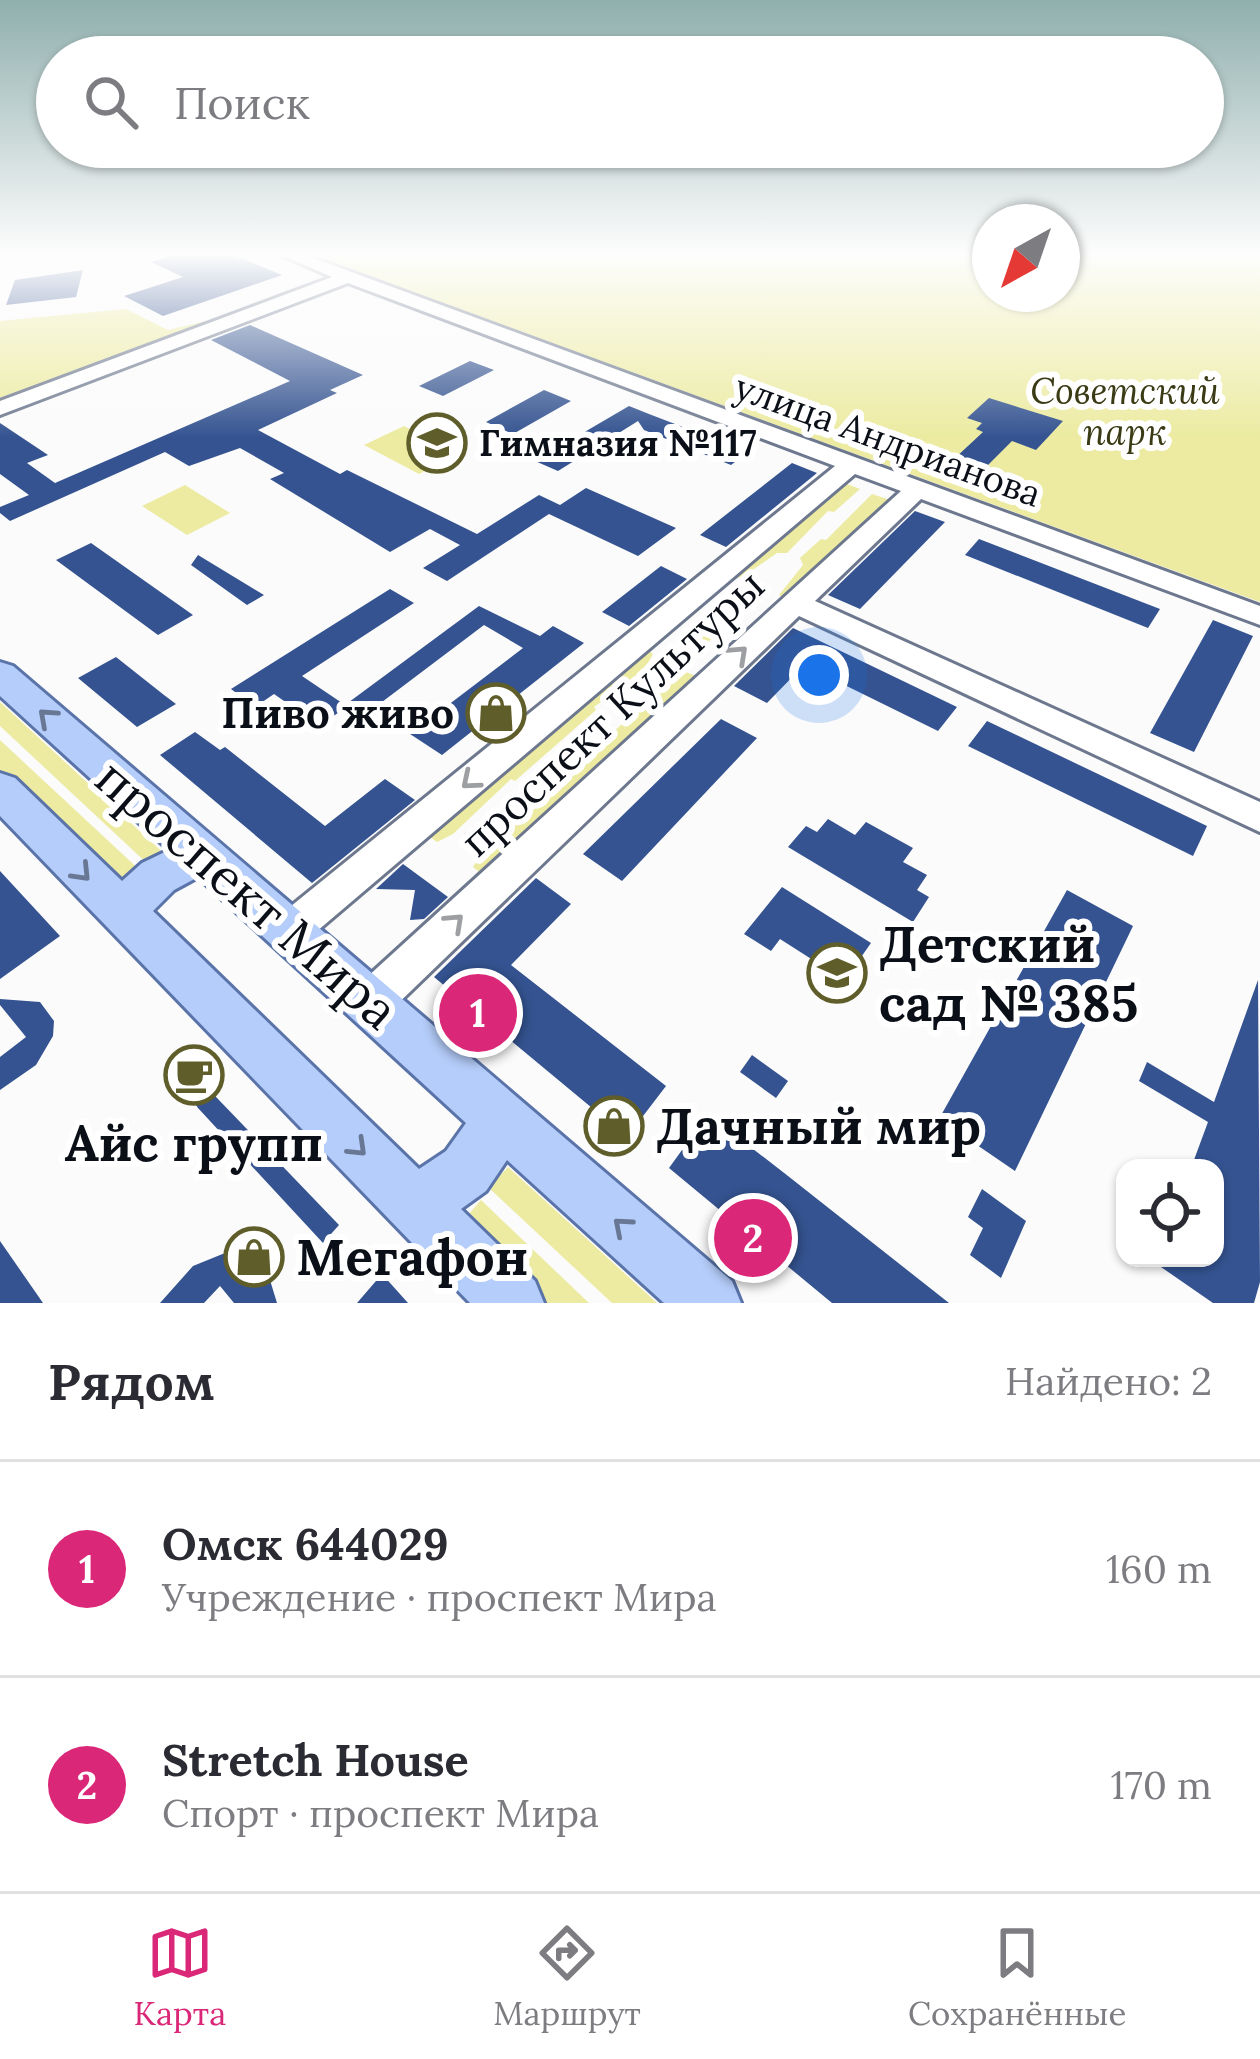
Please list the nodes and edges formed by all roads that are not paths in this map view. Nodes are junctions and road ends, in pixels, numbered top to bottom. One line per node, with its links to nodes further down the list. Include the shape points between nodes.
1 (244, 316): 3 (street)
2 (451, 316): 4 (street, улица Андрианова)
3 (0, 408)
4 (851, 465): 5 (street, улица Андрианова); 13 (street, проспект Культуры, one-way to 13)
5 (916, 490): 6 (street, проспект Культуры); 7 (street, улица Андрианова)
6 (795, 603): 10 (street); 14 (street, проспект Культуры, one-way to 6)
7 (1260, 616)
8 (0, 676): 11 (main road, проспект Мира, one-way to 8)
9 (0, 789): 12 (main road, проспект Мира, one-way to 12)
10 (1260, 818)
11 (205, 856): 12 (main road, via 153,878); 13 (main road, проспект Мира)
12 (124, 914): 16 (main road, проспект Мира, one-way to 16)
13 (289, 931): 14 (main road, проспект Мира)
14 (370, 1002): 15 (main road, проспект Мира)
15 (500, 1118): 16 (main road, via 467,1172); 18 (main road, проспект Мира, one-way to 15)
16 (412, 1202): 17 (main road, проспект Мира)
17 (513, 1303)
18 (710, 1303)

